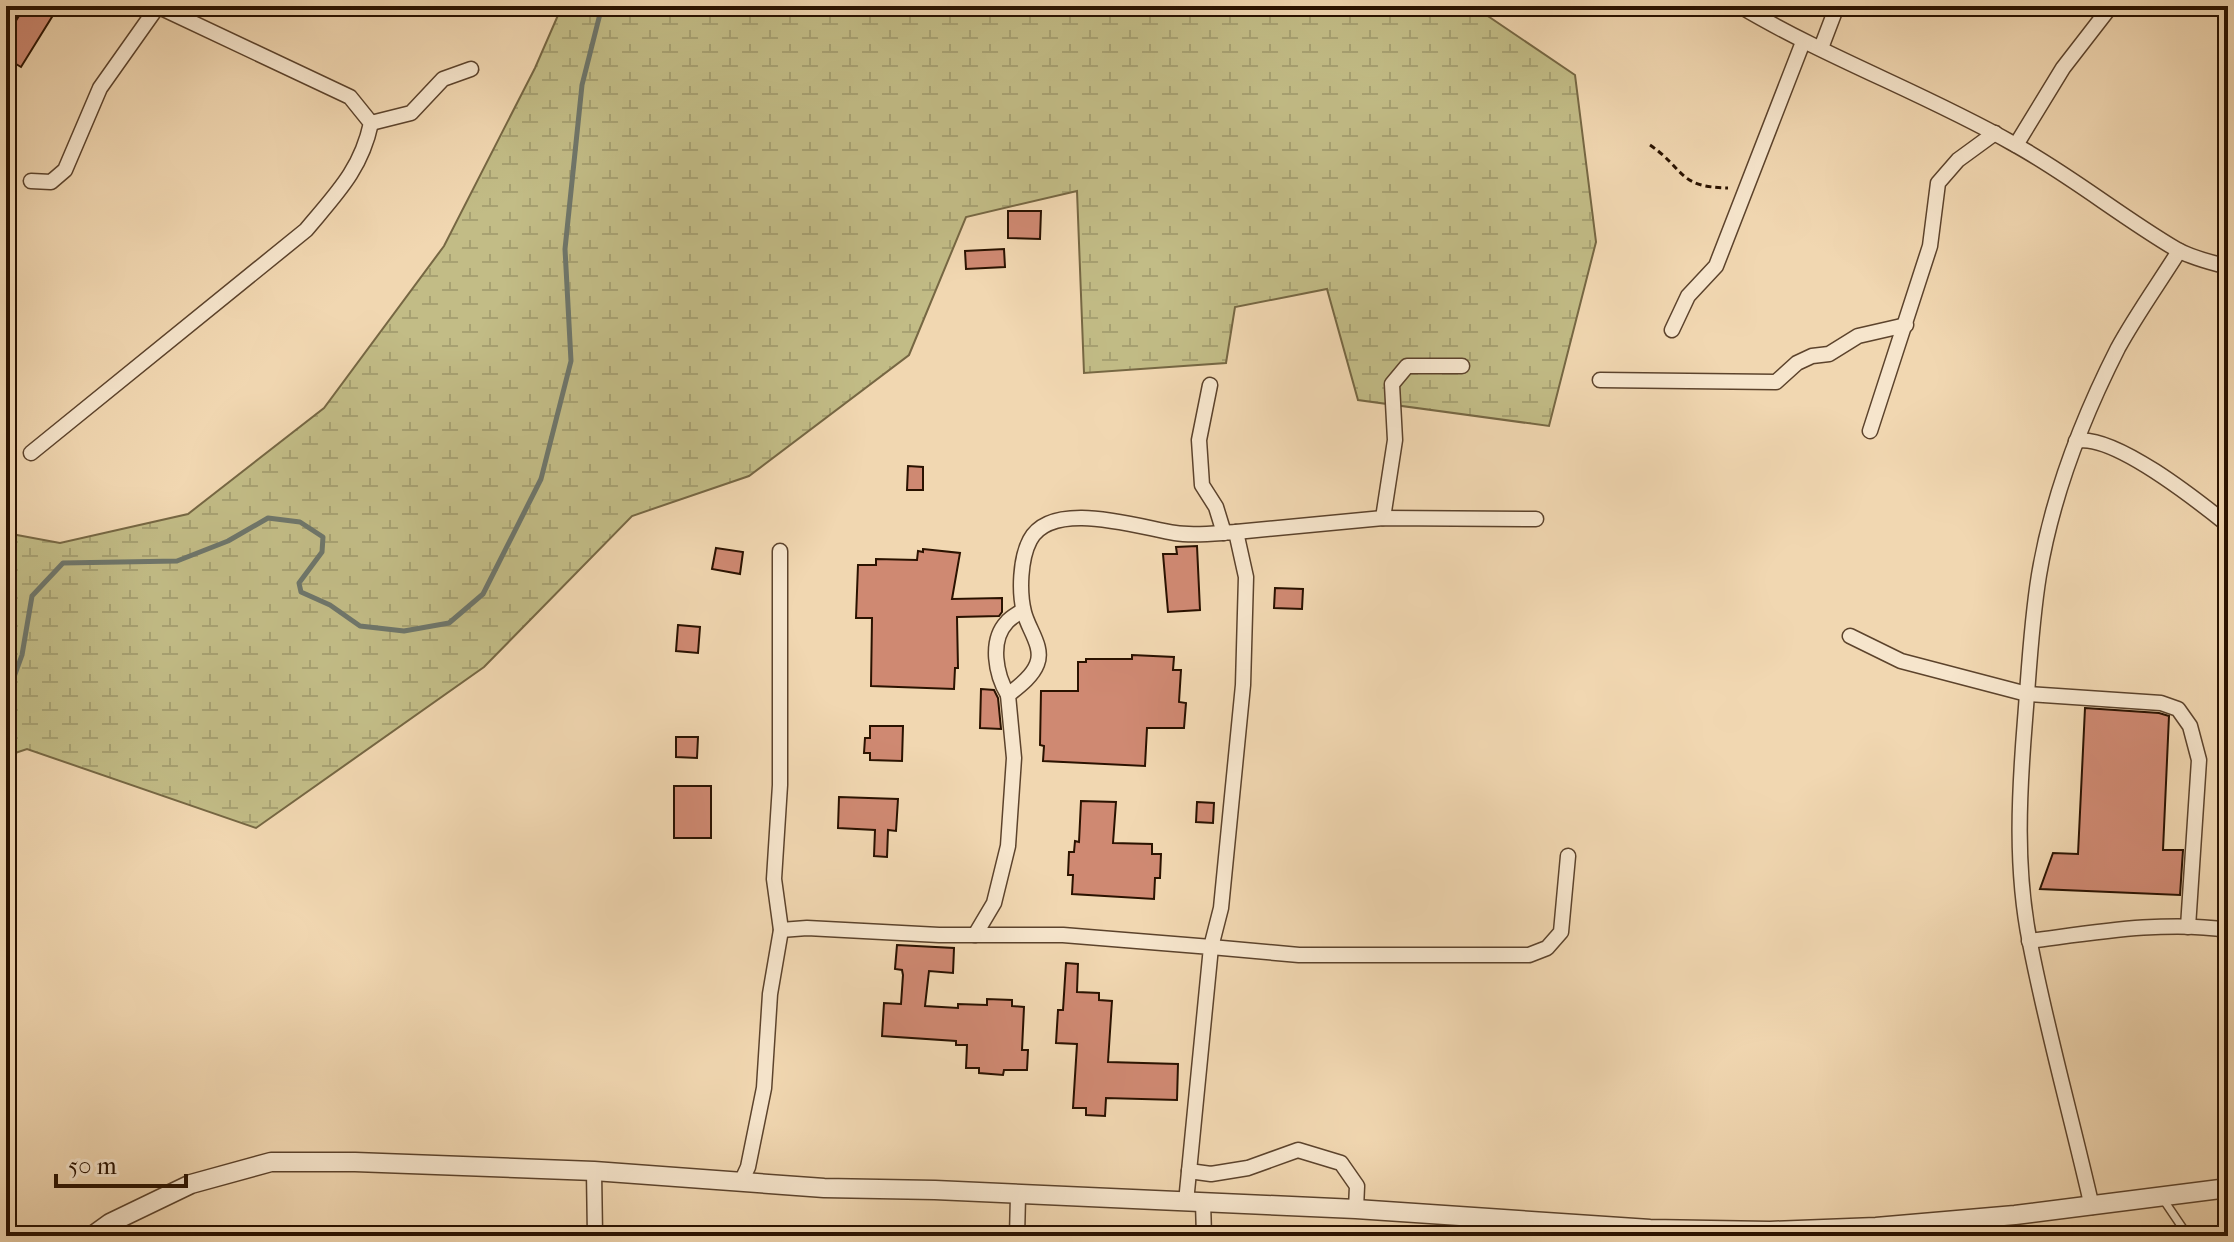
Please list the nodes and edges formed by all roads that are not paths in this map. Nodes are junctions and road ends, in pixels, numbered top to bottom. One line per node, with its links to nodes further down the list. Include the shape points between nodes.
1 (157, 6): 8 (street, via 350,97); 11 (street, via 100,88 65,170 51,182)
2 (1740, 6): 5 (street)
3 (1837, 6): 6 (street)
4 (2111, 6): 10 (street, via 2063,68)
5 (1803, 42): 6 (street); 15 (street, via 1716,266 1688,296)
6 (1821, 48): 9 (street)
7 (471, 69): 8 (street, via 443,79 411,113)
8 (371, 123): 21 (street, via 365,151 306,230)
9 (1995, 133): 10 (street); 14 (street, via 1958,160 1938,183 1930,246)
10 (2016, 145): 12 (street)
11 (31, 181)
12 (2179, 251): 13 (street); 20 (street, via 2119,347)
13 (2228, 267)
14 (1906, 325): 17 (street, via 1858,336 1829,354 1812,356 1776,382); 19 (street)
15 (1672, 330)
16 (1462, 366): 22 (street, via 1407,366 1392,384 1395,440)
17 (1600, 380)
18 (1210, 385): 25 (street, via 1199,440 1202,485)
19 (1870, 431)
20 (2076, 441): 24 (street, via 2104,443 2137,460); 29 (street, via 2039,573)
21 (31, 453)
22 (1383, 518): 23 (street); 25 (street)
23 (1536, 519)
24 (2228, 525)
25 (1230, 532): 27 (street, via 1177,534 1074,517 1043,527 1031,538 1022,565); 39 (street, via 1246,577 1243,685 1221,908)
26 (780, 551): 34 (street, via 780,785 774,879)
27 (1023, 610): 30 (street, via 1006,623 998,641 996,660); 30 (street, via 1039,658 1032,674)
28 (1850, 636): 29 (street, via 1901,661)
29 (2027, 694): 33 (street, via 2161,703 2178,709 2190,726 2199,760); 38 (street, via 2019,835)
30 (1008, 695): 32 (street, via 1014,758 1008,846)
31 (1568, 856): 39 (street, via 1561,932 1547,948 1529,955 1299,955)
32 (994, 903): 36 (street); 37 (street)
33 (2188, 927): 35 (street); 38 (street)
34 (781, 930): 36 (street); 42 (street, via 770,994 764,1088)
35 (2228, 930)
36 (975, 935): 37 (street)
37 (1001, 936): 39 (street, via 1063,935)
38 (2029, 941): 47 (street)
39 (1211, 947): 41 (street)
40 (594, 1171): 42 (street); 50 (street, via 271,1162 191,1184); 51 (street)
41 (1189, 1171): 46 (street); 48 (street, via 1211,1174 1248,1168 1298,1150 1341,1163 1357,1186)
42 (742, 1180): 44 (street)
43 (2228, 1188): 45 (street)
44 (1018, 1196): 46 (street); 52 (street)
45 (2162, 1197): 47 (street); 54 (lane)
46 (1195, 1202): 48 (street); 53 (street)
47 (2092, 1207): 49 (street)
48 (1356, 1209): 49 (street, via 1650,1229)
49 (1803, 1233)
50 (92, 1236)
51 (595, 1236)
52 (1017, 1236)
53 (1204, 1236)
54 (2188, 1236)

